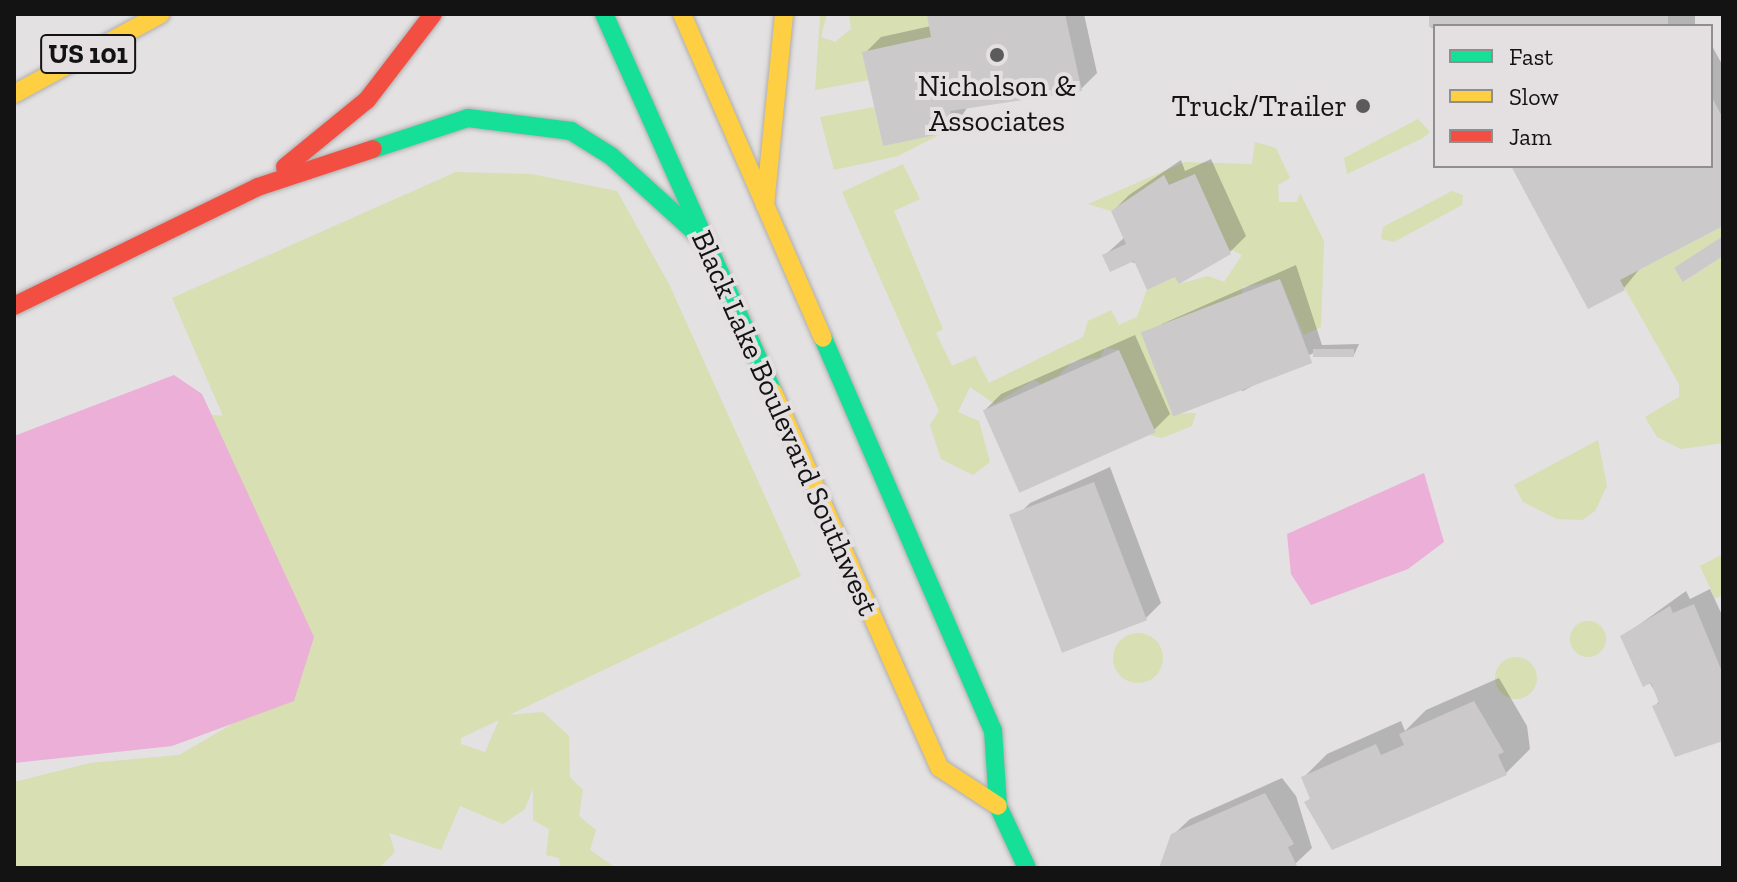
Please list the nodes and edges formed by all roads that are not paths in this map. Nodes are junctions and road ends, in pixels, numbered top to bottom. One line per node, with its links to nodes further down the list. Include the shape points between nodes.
1 (161, 14): 6 (main road, US 101)
2 (433, 14): 7 (main road, via 367,100)
3 (604, 14): 9 (main road, Black Lake Boulevard Southwest)
4 (682, 14): 8 (main road)
5 (784, 14): 8 (main road)
6 (14, 94)
7 (258, 187): 9 (main road, via 431,125 468,118 536,121 611,156); 10 (main road)
8 (765, 205): 11 (main road, via 993,730)
9 (706, 242): 11 (main road, Black Lake Boulevard Southwest, via 940,768)
10 (14, 306)
11 (998, 806): 12 (main road)
12 (1027, 868)

